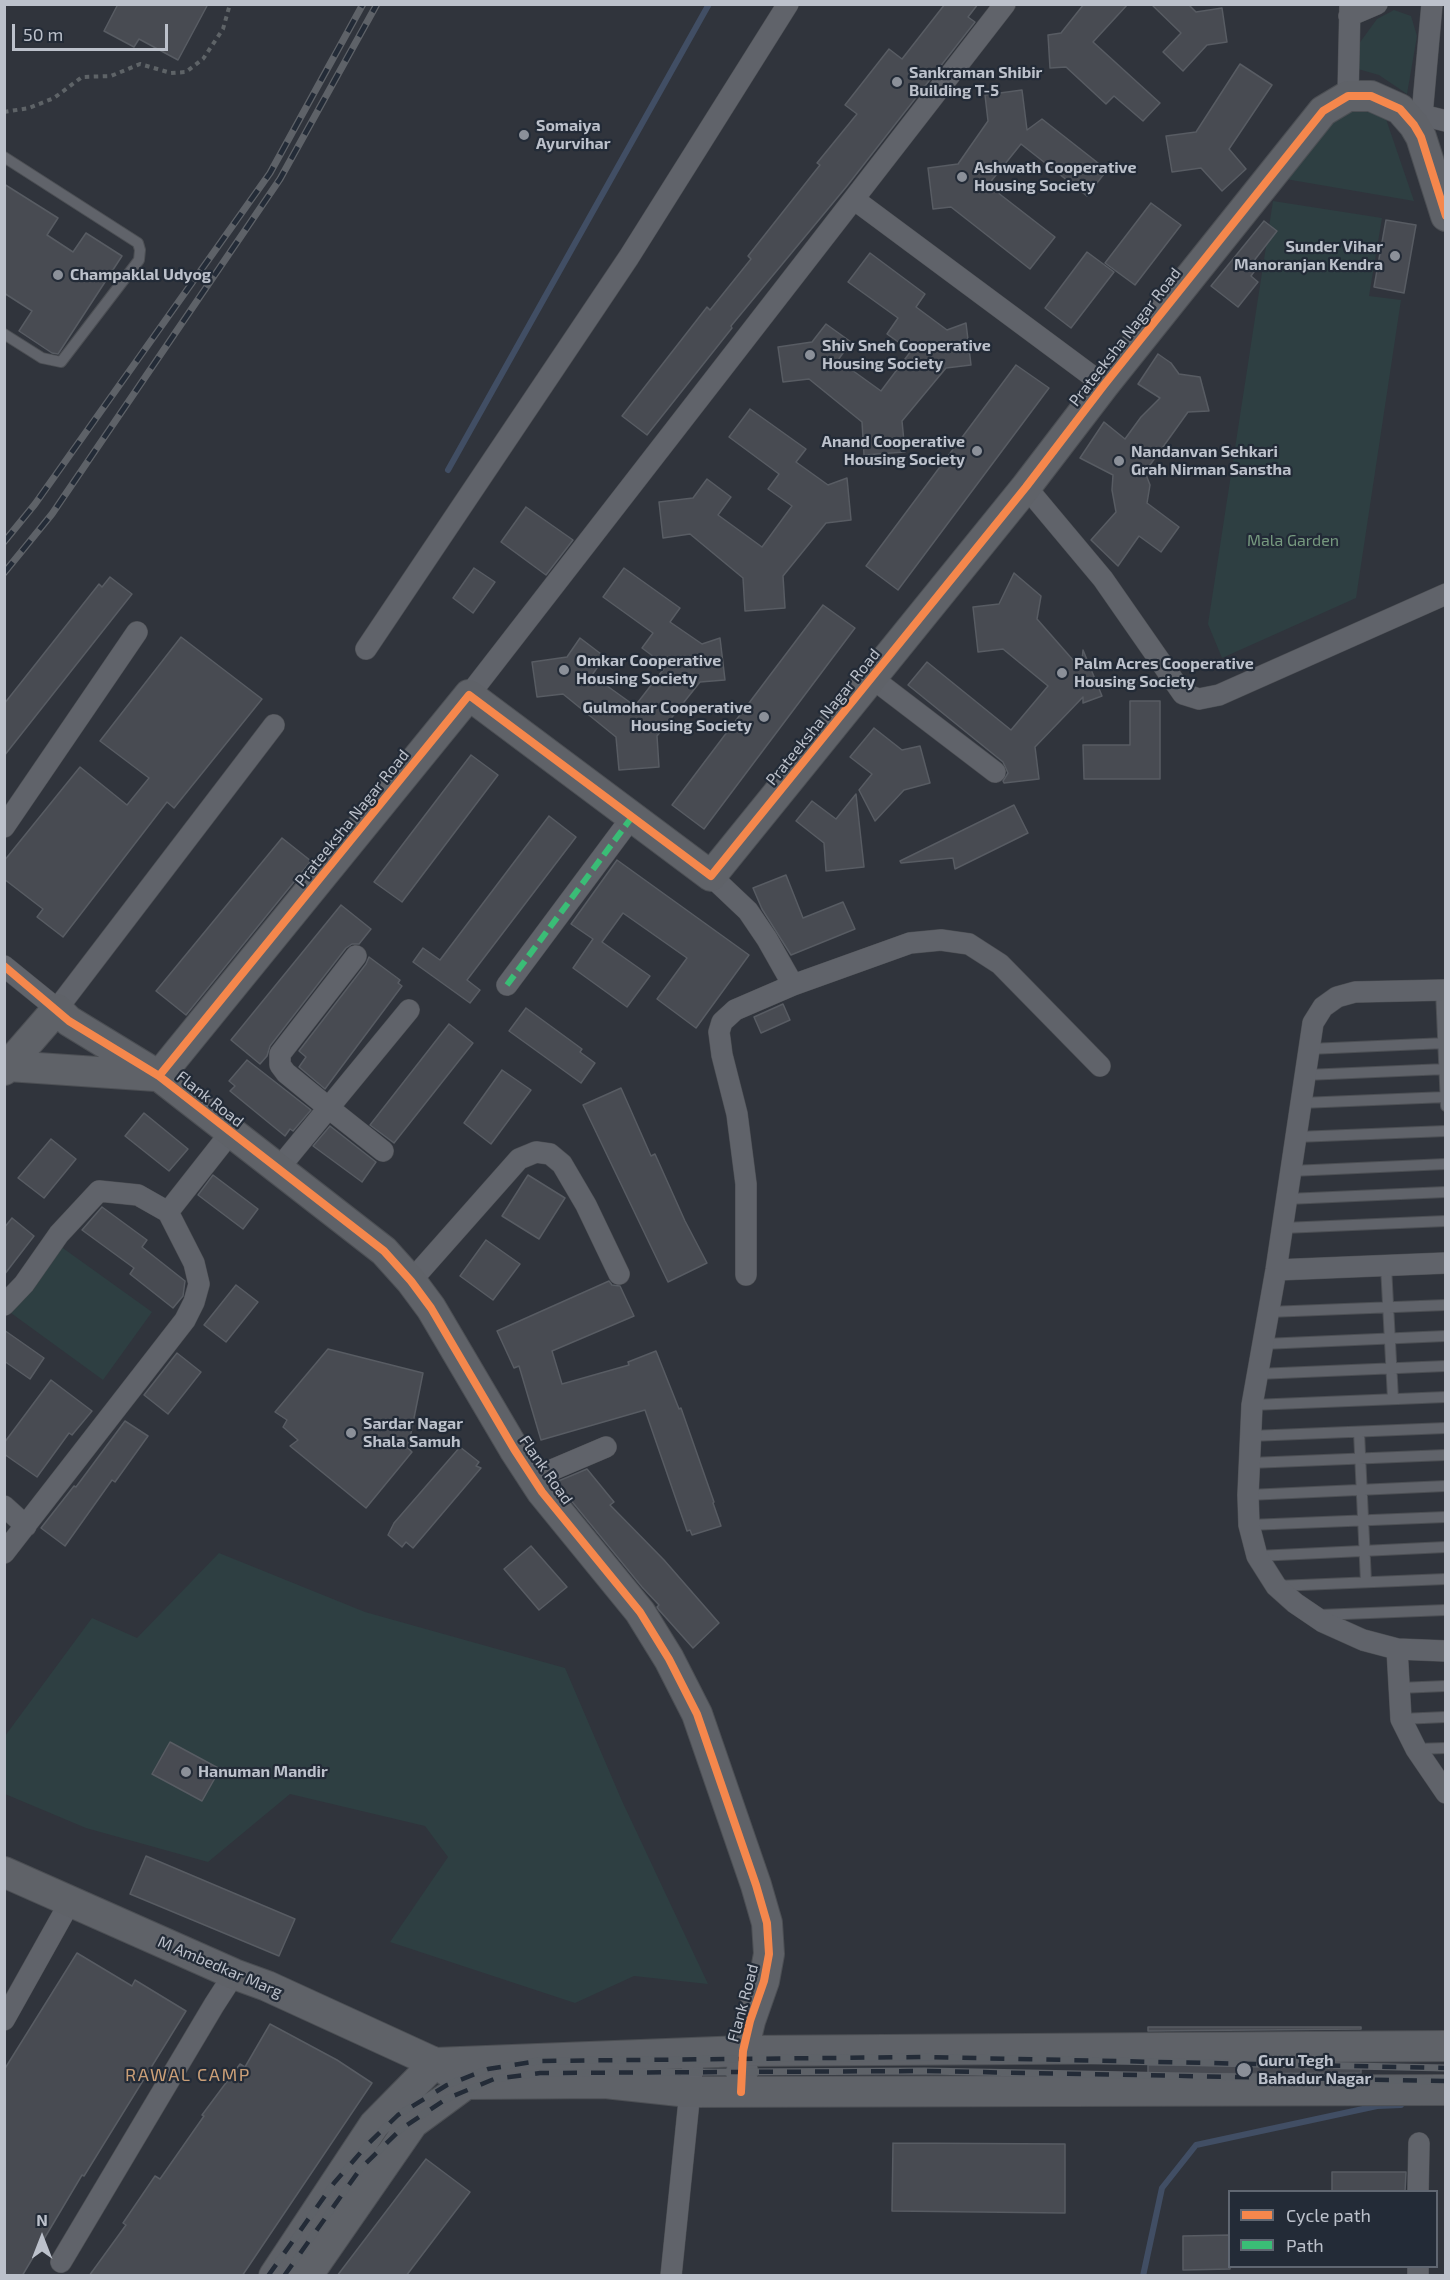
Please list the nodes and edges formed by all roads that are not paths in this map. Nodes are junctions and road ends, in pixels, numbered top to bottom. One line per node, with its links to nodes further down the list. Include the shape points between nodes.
1 (788, 4): 17 (street, via 629,257)
2 (1005, 4): 10 (street)
3 (1377, 4): 5 (street)
4 (1432, 4): 7 (street)
5 (1349, 10): 6 (street)
6 (1348, 96): 7 (street, via 1371,96); 13 (street, Prateeksha Nagar Road, via 1323,111)
7 (1418, 120): 8 (street); 11 (street)
8 (1446, 121)
9 (4, 157): 12 (lane, via 138,243 140,250 139,260 61,362 42,358)
10 (855, 200): 13 (street); 19 (street)
11 (1446, 216)
12 (4, 334)
13 (1104, 385): 14 (street, Prateeksha Nagar Road)
14 (1026, 487): 15 (street, via 1102,579 1183,694 1199,699 1218,695); 18 (street, Prateeksha Nagar Road)
15 (1446, 594)
16 (137, 632): 23 (street)
17 (366, 650)
18 (872, 678): 21 (street); 24 (street, Prateeksha Nagar Road)
19 (470, 695): 22 (street); 39 (street, Prateeksha Nagar Road)
20 (274, 725): 31 (street)
21 (995, 772)
22 (632, 817): 24 (street); 27 (street)
23 (4, 827)
24 (711, 876): 28 (street, via 748,911)
25 (356, 956): 43 (street, via 280,1054 280,1065 286,1073)
26 (4, 966): 31 (street)
27 (507, 985)
28 (793, 985): 34 (street, via 910,943 941,940 969,944 1000,964); 60 (street, via 735,1010 722,1022 719,1032 737,1114 746,1184)
29 (1443, 990): 32 (lane); 33 (street, via 1355,992 1337,997 1323,1007 1313,1023)
30 (409, 1010): 43 (street)
31 (63, 1015): 35 (street); 37 (street); 39 (street, Flank Road)
32 (1444, 1043): 33 (lane); 36 (lane)
33 (1309, 1049): 38 (street)
34 (1100, 1066)
35 (6, 1068): 37 (street)
36 (1445, 1069): 38 (lane); 40 (lane)
37 (70, 1070): 39 (street)
38 (1305, 1075): 41 (street)
39 (159, 1076): 45 (street, Flank Road)
40 (1445, 1097): 41 (lane); 42 (lane)
41 (1301, 1103): 46 (street)
42 (1446, 1106)
43 (330, 1109): 47 (street); 49 (street)
44 (1446, 1131): 46 (lane)
45 (231, 1132): 49 (street, Flank Road); 53 (street)
46 (1296, 1137): 50 (street)
47 (383, 1151)
48 (1446, 1164): 50 (lane)
49 (279, 1168): 61 (street, Flank Road, via 384,1251)
50 (1291, 1171): 52 (street)
51 (1446, 1192): 52 (lane)
52 (1287, 1199): 55 (street)
53 (168, 1212): 62 (street, via 138,1195 99,1191 59,1234); 90 (street, via 194,1263 199,1284 194,1302 185,1320)
54 (1446, 1221): 55 (lane)
55 (1283, 1228): 58 (street)
56 (1446, 1263): 57 (street)
57 (1386, 1266): 58 (street); 64 (lane)
58 (1276, 1270): 65 (street)
59 (619, 1274): 61 (street, via 562,1164 550,1154 536,1152 519,1159)
60 (746, 1275)
61 (411, 1281): 82 (street, Flank Road)
62 (4, 1305)
63 (1446, 1305): 64 (lane)
64 (1389, 1307): 65 (lane); 67 (lane)
65 (1268, 1312): 68 (street)
66 (1446, 1336): 67 (lane)
67 (1390, 1338): 68 (lane); 70 (lane)
68 (1263, 1344): 71 (street)
69 (1446, 1366): 70 (lane)
70 (1392, 1368): 71 (lane); 73 (lane)
71 (1257, 1374): 74 (street)
72 (1446, 1397): 73 (lane)
73 (1393, 1399): 74 (lane)
74 (1252, 1405): 77 (street)
75 (1446, 1428): 76 (lane)
76 (1359, 1432): 77 (lane); 80 (lane)
77 (1251, 1436): 81 (street)
78 (606, 1447): 82 (street)
79 (1446, 1455): 80 (lane)
80 (1361, 1458): 81 (lane); 84 (lane)
81 (1250, 1463): 85 (street)
82 (533, 1478): 115 (street, Flank Road, via 640,1612 697,1714 767,1923 770,1954)
83 (1446, 1486): 84 (lane)
84 (1362, 1490): 85 (lane); 88 (lane)
85 (1248, 1495): 89 (street)
86 (4, 1506): 90 (street)
87 (1446, 1517): 88 (lane)
88 (1363, 1521): 89 (lane); 92 (lane)
89 (1249, 1525): 94 (street)
90 (26, 1526): 93 (street)
91 (1446, 1547): 92 (lane)
92 (1365, 1551): 94 (lane); 96 (lane)
93 (4, 1553)
94 (1257, 1556): 97 (street)
95 (1446, 1579): 96 (lane)
96 (1366, 1582): 97 (lane)
97 (1276, 1586): 99 (street)
98 (1446, 1610): 99 (lane)
99 (1313, 1615): 100 (street, via 1363,1640)
100 (1397, 1649): 101 (street); 103 (street)
101 (1446, 1651)
102 (1446, 1686): 103 (lane)
103 (1399, 1688): 105 (street)
104 (1446, 1717): 105 (lane)
105 (1401, 1719): 107 (street)
106 (1446, 1748): 107 (lane)
107 (1416, 1749): 108 (street)
108 (1443, 1785)
109 (4, 1872): 110 (street, M Ambedkar Marg)
110 (70, 1902): 111 (street, M Ambedkar Marg); 112 (street)
111 (234, 1974): 117 (street, M Ambedkar Marg); 125 (street)
112 (4, 2020)
113 (1446, 2046): 114 (street)
114 (1111, 2049): 115 (street); 120 (street)
115 (743, 2051): 116 (street); 122 (street, Flank Road)
116 (694, 2052): 117 (street); 121 (street)
117 (435, 2063): 118 (street, M Ambedkar Marg); 126 (street, via 374,2125)
118 (466, 2084): 121 (street, via 605,2083); 127 (street, via 413,2123)
119 (1446, 2090): 120 (street)
120 (1111, 2091): 122 (street)
121 (689, 2092): 122 (street); 128 (street)
122 (741, 2092)
123 (1419, 2143): 124 (street)
124 (1418, 2190)
125 (61, 2262)
126 (274, 2276)
127 (307, 2276)
128 (671, 2276)

